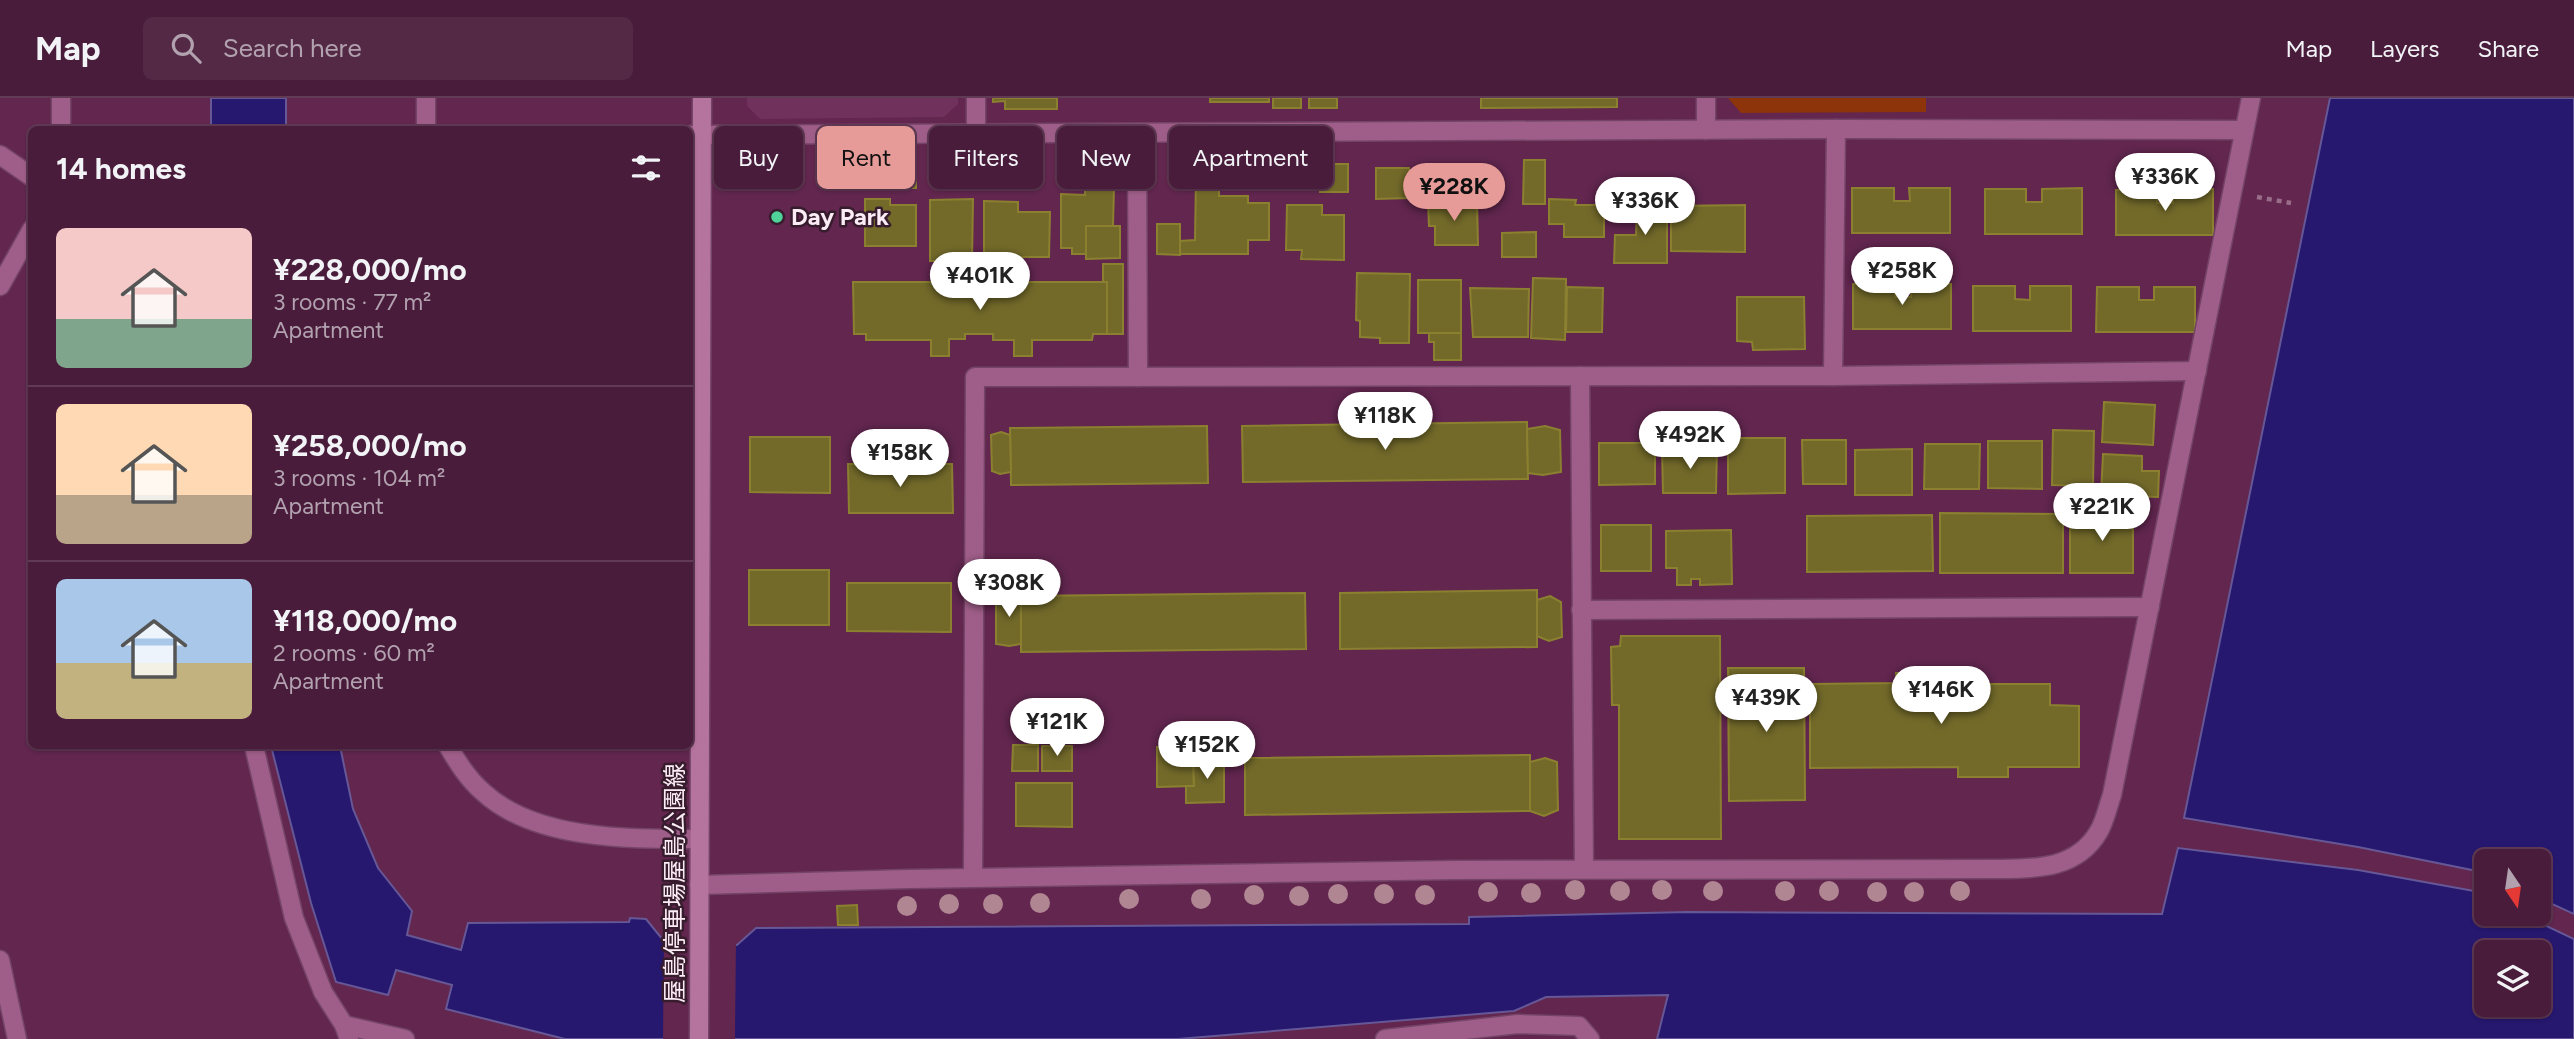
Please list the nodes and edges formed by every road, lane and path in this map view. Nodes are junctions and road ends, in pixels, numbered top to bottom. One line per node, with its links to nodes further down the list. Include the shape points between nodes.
1 (61, 98): 7 (street)
2 (426, 98): 8 (street)
3 (702, 98): 15 (main road, 屋島停車場屋島公園線)
4 (976, 98): 9 (street)
5 (1706, 98): 11 (street)
6 (2251, 98): 12 (street)
7 (61, 126)
8 (426, 126)
9 (976, 126)
10 (1836, 129): 11 (street); 12 (street); 26 (street)
11 (1706, 130): 13 (street)
12 (2244, 130): 23 (street)
13 (1155, 133)
14 (929, 134): 15 (street)
15 (695, 136): 31 (main road, 屋島停車場屋島公園線)
16 (0, 155): 17 (street)
17 (28, 174)
18 (1137, 189): 24 (street)
19 (2272, 199): 20 (path)
20 (2291, 203)
21 (28, 236): 22 (street)
22 (0, 286)
23 (2197, 371): 26 (street); 27 (street)
24 (1138, 376): 25 (street); 33 (street, via 975,377)
25 (1580, 376): 26 (street); 28 (street)
26 (1833, 376)
27 (2150, 607): 28 (street); 32 (street, via 2100,831 2064,863 2040,869 1989,870)
28 (1581, 610): 32 (street)
29 (255, 749): 36 (street, via 294,918 323,992)
30 (450, 749): 31 (street, via 463,772 512,813 590,836)
31 (699, 839): 34 (main road, 屋島停車場屋島公園線)
32 (1584, 869): 33 (street)
33 (973, 877): 34 (street)
34 (699, 885): 39 (main road, 屋島停車場屋島公園線)
35 (0, 960): 37 (street)
36 (346, 1032): 38 (street)
37 (17, 1039)
38 (405, 1039)
39 (699, 1039)
40 (1385, 1039): 41 (street, via 1518,1024 1579,1026)
41 (1590, 1039)

